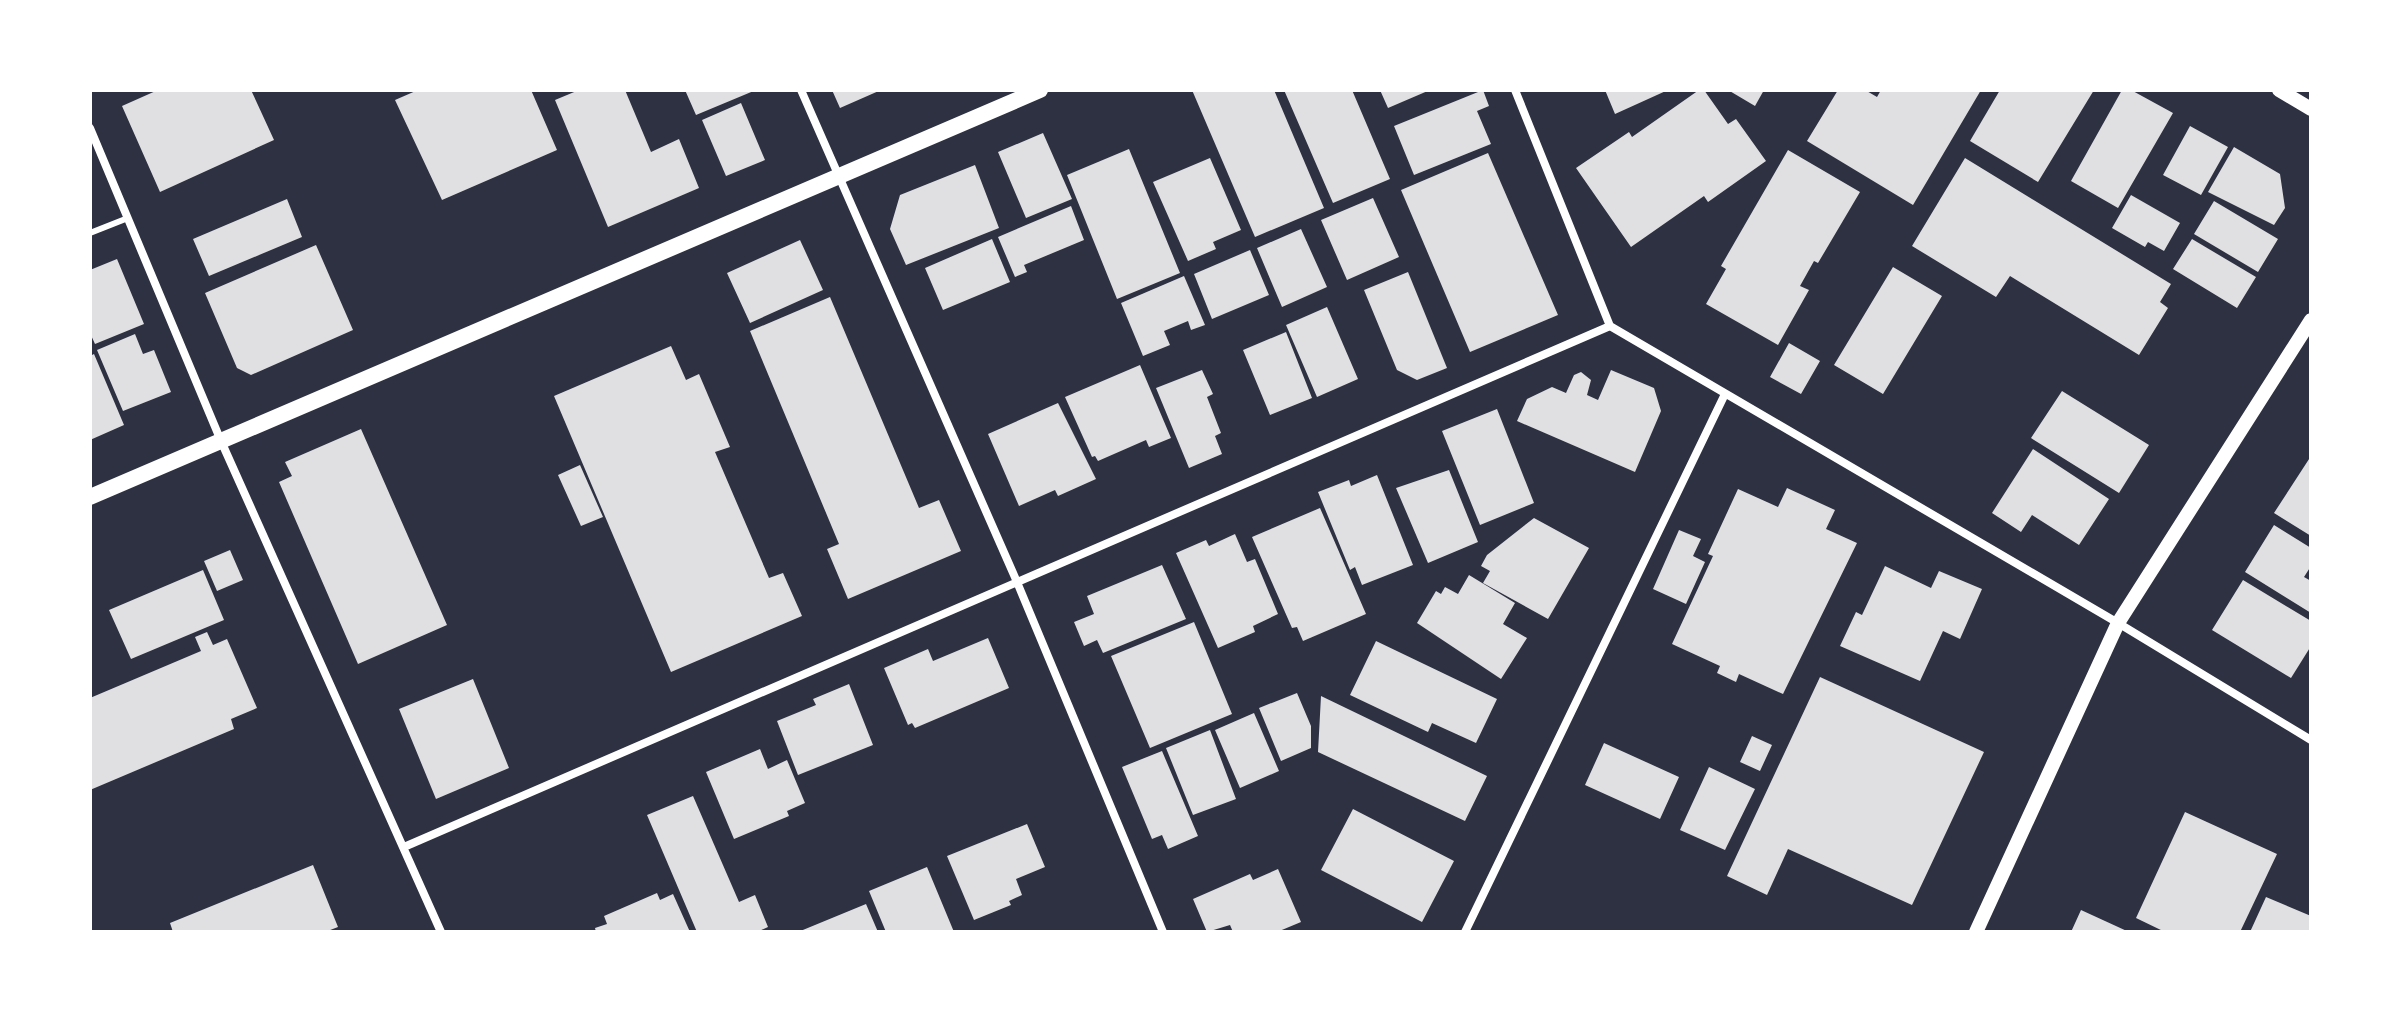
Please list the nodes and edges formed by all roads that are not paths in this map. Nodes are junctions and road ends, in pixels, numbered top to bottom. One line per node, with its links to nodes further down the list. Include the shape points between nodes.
1 (801, 90): 7 (street)
2 (1040, 90): 7 (main road)
3 (1515, 90): 11 (street)
4 (2279, 90): 5 (street)
5 (2311, 109)
6 (90, 128): 8 (street)
7 (838, 174): 13 (main road); 15 (street)
8 (128, 218): 9 (lane); 13 (street)
9 (90, 233)
10 (2311, 320): 16 (street)
11 (1610, 326): 12 (street); 15 (street)
12 (1725, 394): 16 (street); 21 (street)
13 (221, 441): 14 (main road); 18 (street)
14 (90, 497)
15 (1017, 582): 18 (street); 20 (street)
16 (2118, 623): 17 (street); 22 (street)
17 (2311, 740)
18 (404, 847): 19 (street)
19 (441, 932)
20 (1163, 932)
21 (1465, 932)
22 (1976, 932)

